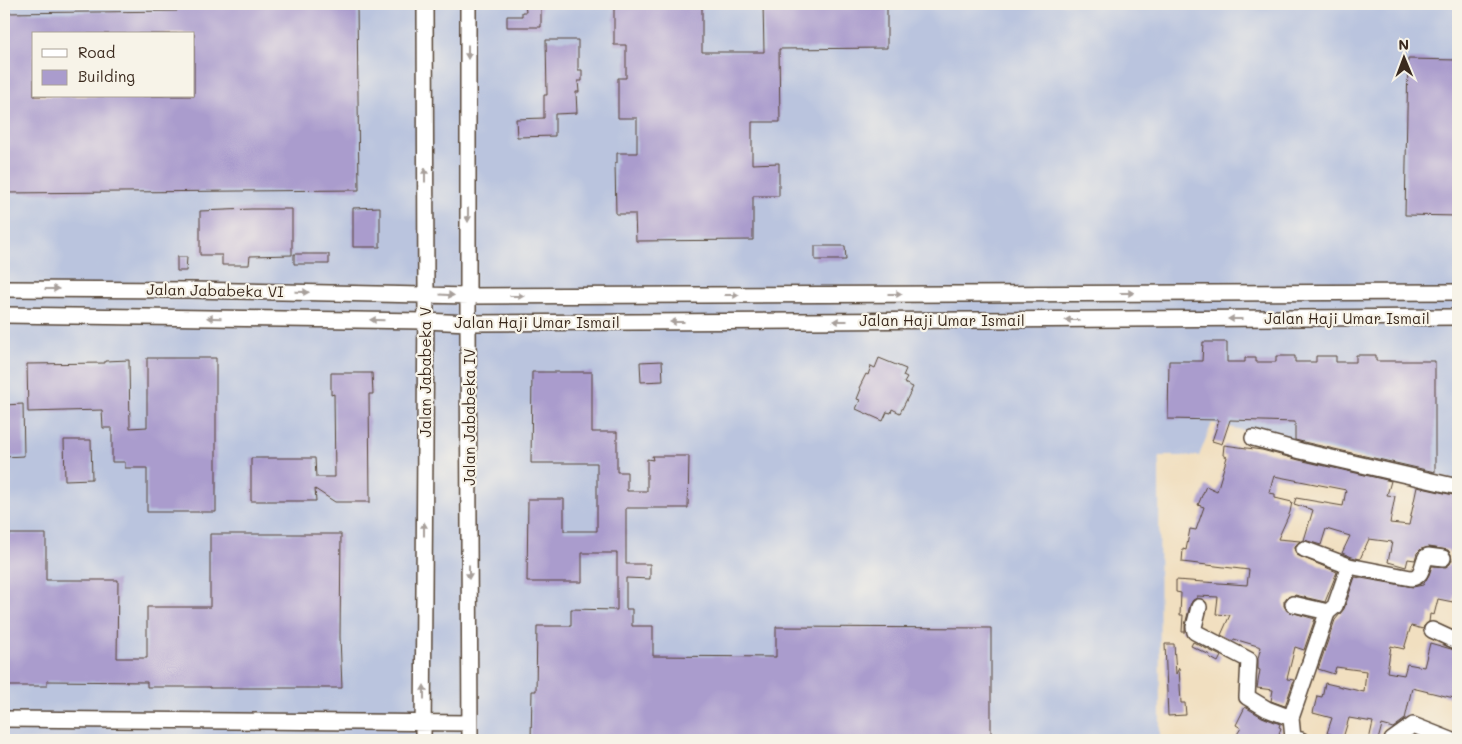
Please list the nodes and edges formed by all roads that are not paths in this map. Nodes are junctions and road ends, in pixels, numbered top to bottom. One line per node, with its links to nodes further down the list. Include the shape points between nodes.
1 (425, 4): 5 (street, Jalan Jababeka V, one-way to 1)
2 (468, 4): 6 (street, Jalan Jababeka IV, one-way to 6)
3 (4, 289): 5 (street, Jalan Jababeka VI, one-way to 5)
4 (1458, 292): 6 (street, Jalan Haji Umar Ismail, one-way to 4)
5 (426, 294): 6 (street, Jalan Haji Umar Ismail, one-way to 6); 9 (street, Jalan Jababeka V)
6 (468, 296): 10 (street, Jalan Jababeka IV)
7 (4, 315): 9 (street, Jalan Jababeka VI, one-way to 7)
8 (1458, 317): 10 (street, Jalan Haji Umar Ismail, one-way to 10)
9 (425, 321): 10 (street, Jalan Haji Umar Ismail); 23 (street, Jalan Jababeka V, one-way to 9)
10 (468, 323): 24 (street, Jalan Jababeka IV, one-way to 24)
11 (1253, 438): 12 (street)
12 (1458, 487)
13 (1304, 549): 15 (street)
14 (1442, 558): 15 (street, via 1426,557 1416,578)
15 (1349, 566): 18 (street, via 1335,606)
16 (1293, 604): 18 (street)
17 (1198, 607): 21 (street, via 1195,632 1249,660 1247,697)
18 (1328, 612): 21 (street)
19 (1432, 630): 20 (street)
20 (1458, 642)
21 (1291, 718): 27 (street)
22 (4, 719): 23 (street)
23 (424, 723): 24 (street); 25 (street, Jalan Jababeka V)
24 (470, 723): 26 (street, Jalan Jababeka IV)
25 (423, 740)
26 (470, 740)
27 (1295, 740)
28 (1392, 740): 29 (street, via 1413,725)
29 (1452, 740)

